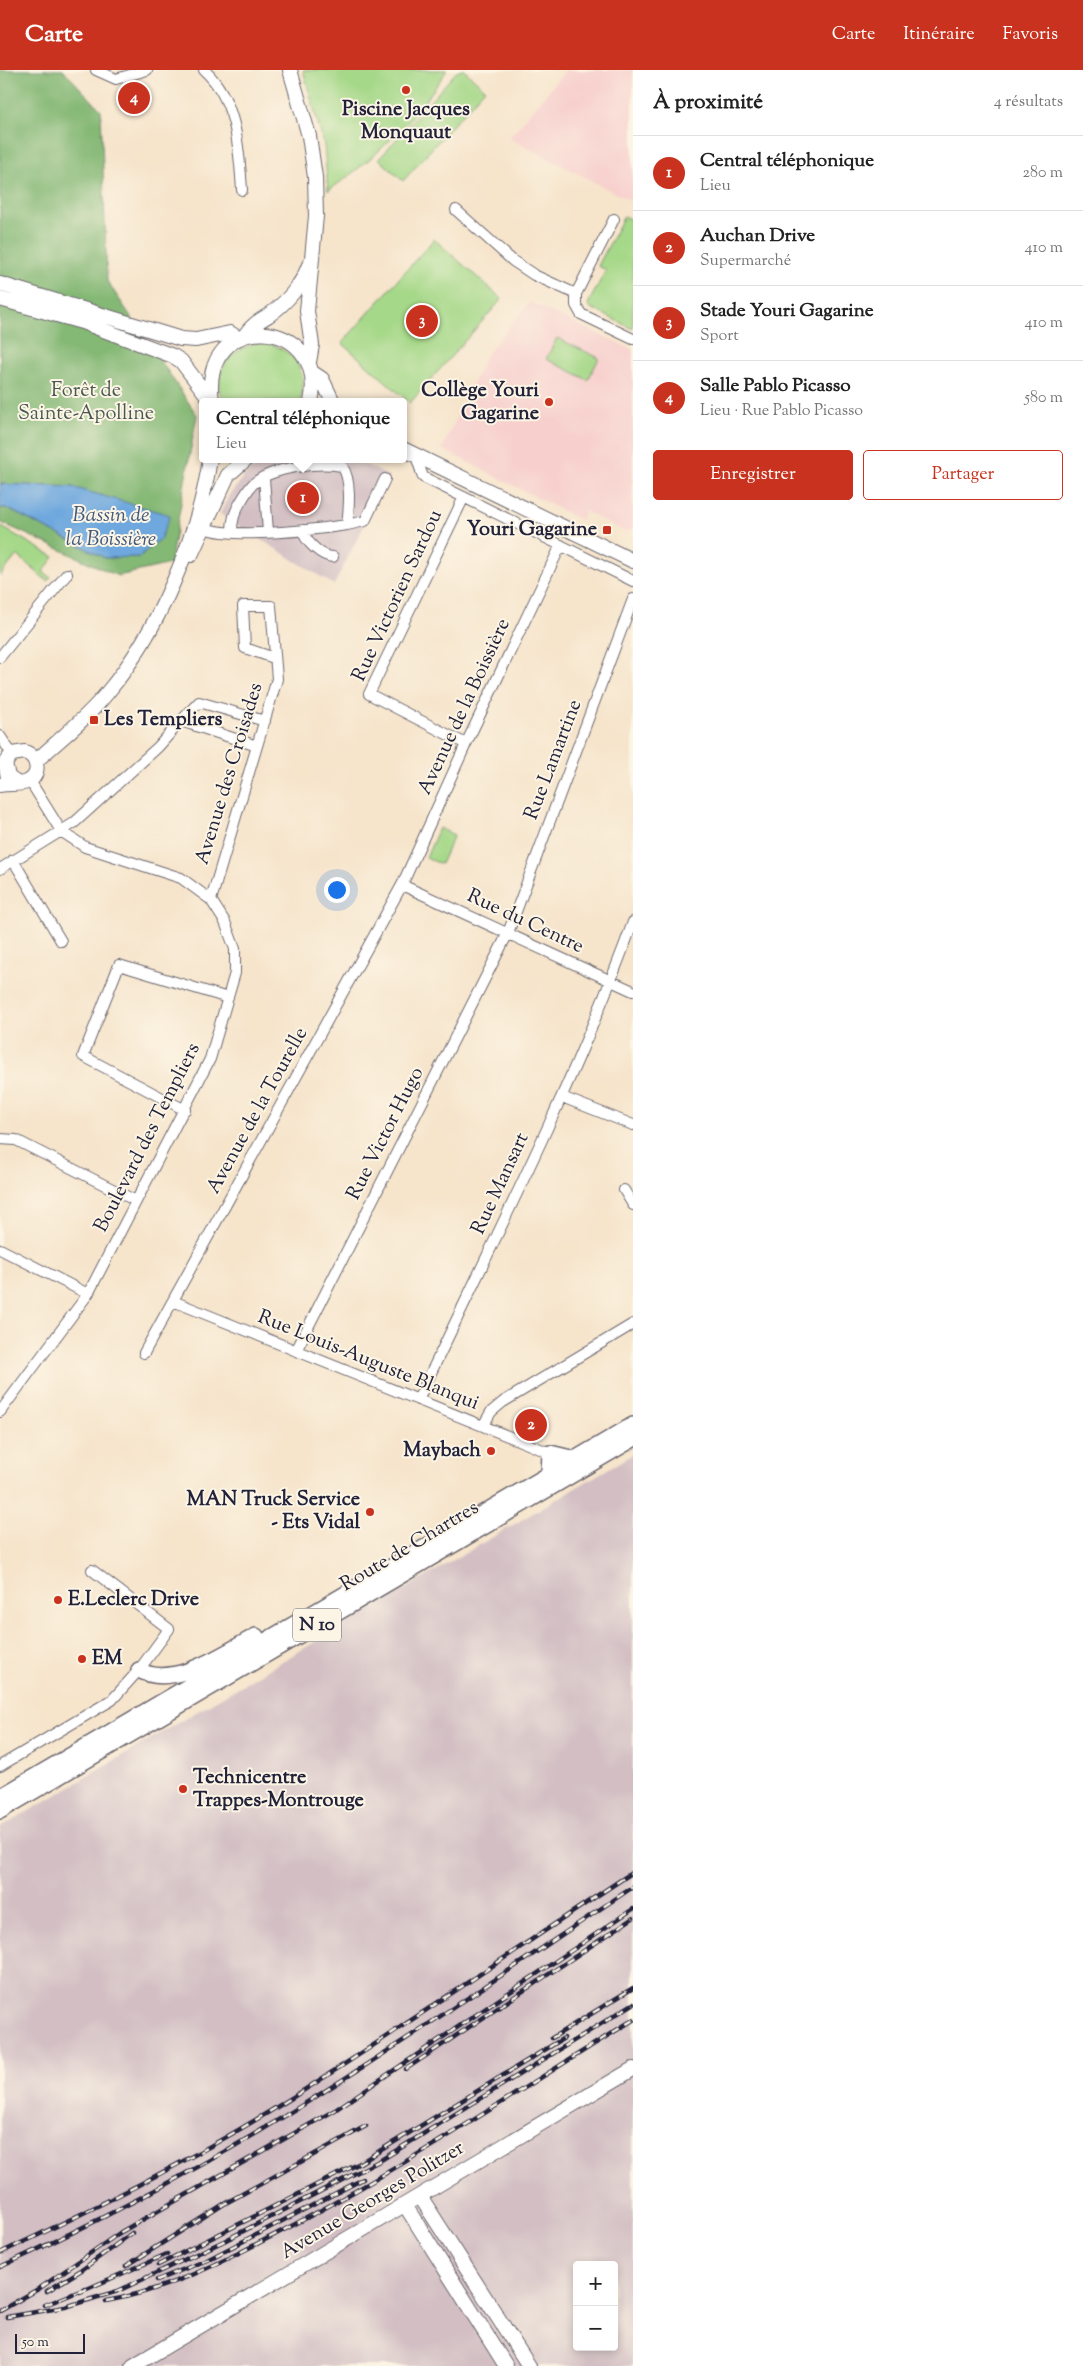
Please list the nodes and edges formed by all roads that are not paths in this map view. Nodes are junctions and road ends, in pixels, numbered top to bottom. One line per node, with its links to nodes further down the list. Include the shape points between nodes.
1 (96, 70): 2 (street, via 116,79)
2 (147, 70)
3 (204, 70): 5 (street, via 215,80 227,101 239,141)
4 (290, 70): 8 (street, via 309,136 315,176)
5 (242, 190)
6 (456, 210): 10 (street, via 513,261 534,275)
7 (614, 220): 10 (street)
8 (314, 250): 12 (street, via 305,275 287,300); 14 (street, via 307,311)
9 (0, 282): 12 (street, via 181,339 196,340 230,334)
10 (576, 294): 13 (street, via 581,314)
11 (0, 300): 15 (street, via 82,322 173,356 181,361)
12 (242, 336): 14 (street, via 263,332 282,336 298,346); 16 (street, via 223,349 213,365 209,383)
13 (633, 339)
14 (311, 367): 17 (street); 18 (street, via 322,379)
15 (209, 398)
16 (211, 398)
17 (312, 398)
18 (331, 398)
19 (407, 451): 20 (street)
20 (416, 456): 25 (street, via 424,476); 33 (street)
21 (209, 463): 34 (street)
22 (242, 463): 27 (street, via 228,476)
23 (264, 478): 26 (street, via 297,467 342,466 347,480); 29 (street, via 252,485 241,502 233,518); 30 (street)
24 (385, 479): 26 (street, via 365,521)
25 (464, 497): 31 (street); 43 (street, Rue Victorien Sardou, via 369,694)
26 (347, 525): 28 (street)
27 (204, 528): 29 (street); 34 (street, via 186,564)
28 (303, 530): 30 (street); 32 (street, via 308,540 327,557)
29 (232, 532): 30 (street)
30 (268, 532)
31 (561, 546): 36 (street); 43 (street, Avenue de la Boissière)
32 (333, 557)
33 (633, 561)
34 (180, 569): 46 (street, via 143,642 106,695 58,742)
35 (67, 574): 38 (street)
36 (633, 581)
37 (633, 599): 57 (street, Rue Lamartine)
38 (0, 657)
39 (274, 658): 39 (street, Avenue des Croisades, via 271,606 243,606 245,648); 41 (street, Avenue des Croisades, via 277,679)
40 (181, 721): 41 (street, via 199,702); 44 (street); 51 (street, via 144,759)
41 (265, 721): 44 (street, Avenue des Croisades)
42 (0, 736): 45 (street)
43 (466, 744): 54 (street, Avenue de la Boissière)
44 (257, 746): 55 (street, Avenue des Croisades)
45 (12, 754): 46 (street, via 21,751); 47 (street)
46 (33, 757): 48 (street, via 36,772)
47 (2, 771): 49 (street)
48 (30, 781): 49 (street); 51 (street, Boulevard des Templiers)
49 (15, 782): 50 (street)
50 (0, 785)
51 (61, 831): 52 (street); 55 (street, Boulevard des Templiers, via 85,847 181,878)
52 (13, 860): 53 (street); 58 (street)
53 (0, 869)
54 (402, 885): 57 (street, Rue du Centre); 71 (street, Avenue de la Tourelle)
55 (211, 900): 61 (street, Boulevard des Templiers, via 225,922 235,949)
56 (633, 922): 59 (street, Rue Mansart)
57 (508, 933): 59 (street, Rue du Centre); 73 (street, Rue Victor Hugo)
58 (61, 941)
59 (611, 981): 60 (street, Rue du Centre); 62 (street, Rue Mansart)
60 (633, 991)
61 (228, 998): 63 (street, Boulevard des Templiers, via 210,1060); 63 (street, via 119,965 86,1047 83,1056)
62 (562, 1097): 64 (street); 75 (street, Rue Mansart)
63 (185, 1110): 67 (street, Boulevard des Templiers)
64 (633, 1126)
65 (0, 1138): 67 (street, via 16,1140)
66 (624, 1190): 68 (street)
67 (136, 1202): 70 (street, Boulevard des Templiers)
68 (633, 1205)
69 (0, 1249): 70 (street)
70 (88, 1294): 76 (street, Boulevard des Templiers)
71 (173, 1301): 73 (street, Rue Louis-Auguste Blanqui); 74 (street, Avenue de la Tourelle)
72 (633, 1324): 78 (street, via 504,1402 491,1412)
73 (296, 1351): 75 (street, Rue Louis-Auguste Blanqui)
74 (144, 1353)
75 (418, 1400): 78 (street, Rue Louis-Auguste Blanqui)
76 (0, 1412)
77 (633, 1425): 81 (main road, Route de Chartres / N 10)
78 (483, 1426): 80 (street, Rue Louis-Auguste Blanqui)
79 (633, 1439): 88 (main road, Route de Chartres / N 10)
80 (550, 1453): 81 (main road); 82 (main road)
81 (575, 1459): 82 (main road, Route de Chartres / N 10)
82 (549, 1474): 84 (main road, Route de Chartres / N 10)
83 (92, 1570): 85 (street, via 169,1630)
84 (310, 1616): 85 (main road, via 297,1614 187,1671 160,1677); 87 (main road, Route de Chartres / N 10)
85 (139, 1670): 86 (street, via 112,1700)
86 (0, 1766)
87 (0, 1797)
88 (0, 1811)
89 (633, 2069): 90 (street, Avenue Georges Politzer)
90 (420, 2196): 91 (street, Avenue Georges Politzer); 94 (street)
91 (405, 2205): 92 (street, Avenue Georges Politzer); 93 (street)
92 (138, 2363)
93 (506, 2366)
94 (529, 2366)

